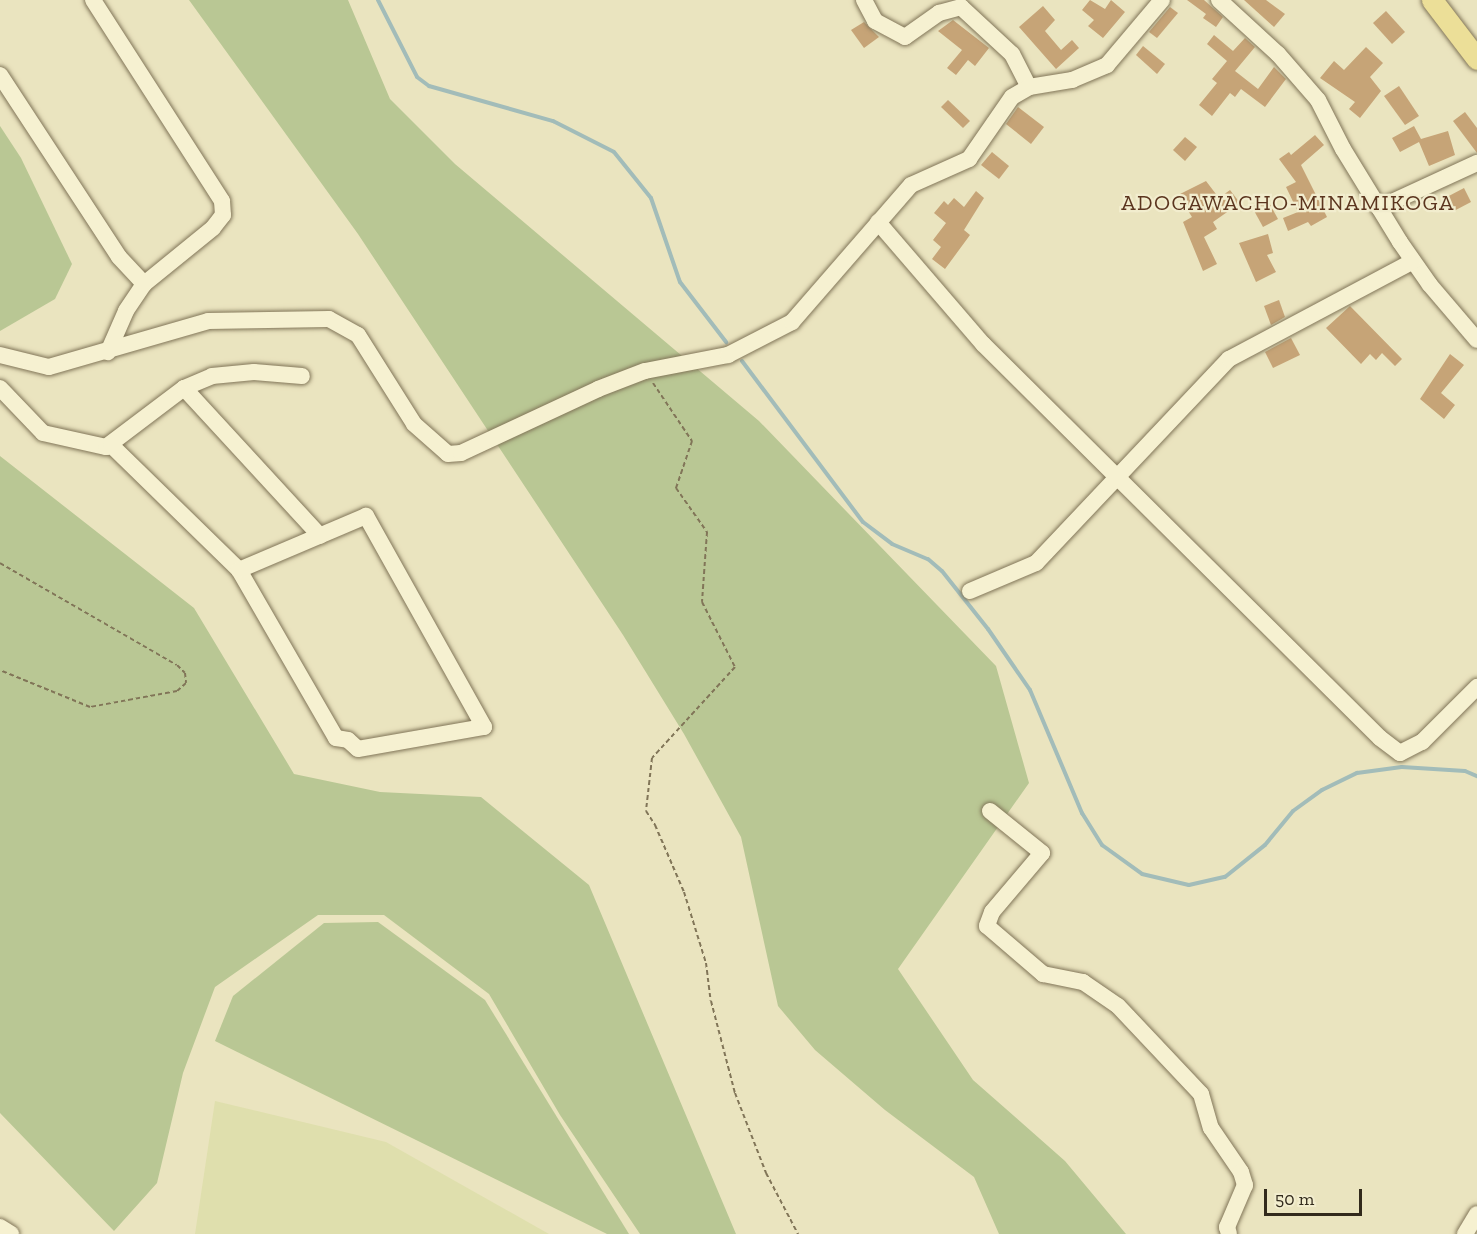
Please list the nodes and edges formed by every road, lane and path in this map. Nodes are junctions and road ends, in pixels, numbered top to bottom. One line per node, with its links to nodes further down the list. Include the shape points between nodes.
1 (93, 0): 13 (street, via 222,201 224,215 219,223)
2 (864, 0): 8 (street, via 875,21 905,37 939,13 961,7 1012,54)
3 (1162, 0): 8 (street, via 1107,65 1072,80)
4 (1220, 0): 10 (street, via 1278,54 1318,100)
5 (1432, 0): 6 (main road)
6 (1477, 59)
7 (0, 75): 13 (street, via 119,257)
8 (1029, 87): 11 (street, via 1005,105 969,159 911,185)
9 (1477, 163): 10 (street)
10 (1380, 208): 12 (street)
11 (878, 222): 17 (street, via 792,322 728,355); 22 (street, via 982,344)
12 (1413, 261): 14 (street); 22 (street, via 1229,359)
13 (144, 284): 15 (street, via 126,311)
14 (1477, 340)
15 (108, 352): 16 (street, via 49,367); 17 (street, via 208,321 329,319 358,335 414,424 448,454 461,453)
16 (0, 355)
17 (645, 371): 33 (path, via 692,441 676,488 706,532 702,602 735,668 652,758 646,812 656,825 684,892 706,963 711,1000 735,1093 766,1173)
18 (302, 376): 20 (street, via 212,376)
19 (0, 388): 21 (street, via 43,433)
20 (184, 388): 21 (street); 23 (street)
21 (111, 446): 25 (street)
22 (1118, 478): 26 (street, via 1036,563); 28 (street, via 1380,738 1400,753 1422,742)
23 (320, 536): 25 (street); 25 (street, via 366,516 484,727 358,749 348,740 336,738)
24 (0, 563): 27 (path, via 177,665 185,673 186,683 177,691 90,707)
25 (239, 570)
26 (969, 591)
27 (0, 670)
28 (1477, 687)
29 (990, 811): 34 (street, via 1042,853 992,912 987,926 1043,974 1083,982 1118,1006 1201,1094 1216,1139 1241,1172 1245,1185 1227,1227)
30 (1477, 1214): 35 (street)
31 (0, 1227): 32 (street)
32 (11, 1234)
33 (798, 1234)
34 (1229, 1234)
35 (1465, 1234)

